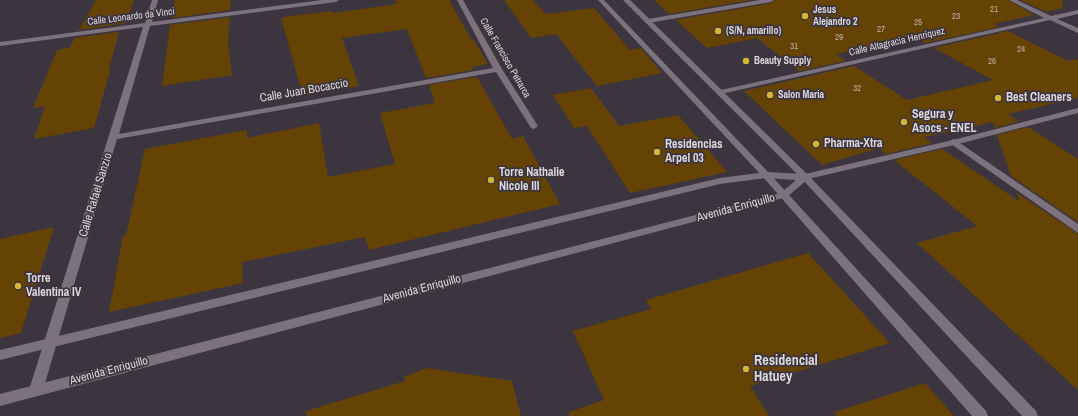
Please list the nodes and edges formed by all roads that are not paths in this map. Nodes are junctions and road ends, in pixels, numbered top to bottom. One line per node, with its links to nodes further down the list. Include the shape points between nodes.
1 (155, 0): 11 (street, Calle Rafael Sanzio)
2 (336, 0): 11 (street, Calle Leonardo da Vinci)
3 (460, 0): 14 (street, Calle Francisco Petrarca)
4 (601, 0): 20 (street)
5 (626, 0): 10 (street)
6 (771, 0): 10 (street)
7 (1012, 0): 9 (street)
8 (1078, 12): 9 (street, Calle Altagracia Henríquez)
9 (1049, 18): 12 (street); 15 (street, Calle Altagracia Henríquez)
10 (648, 21): 15 (street)
11 (147, 25): 13 (street, Calle Leonardo da Vinci); 18 (street, Calle Rafael Sanzio)
12 (1078, 31)
13 (0, 44)
14 (498, 69): 17 (street, Calle Francisco Petrarca); 18 (street, Calle Juan Bocaccio)
15 (721, 92): 21 (street)
16 (1077, 110): 19 (street)
17 (534, 126)
18 (114, 137): 24 (street, Calle Rafael Sanzio)
19 (954, 142): 21 (street); 23 (street)
20 (766, 175): 21 (street, Avenida Enriquillo); 22 (street); 24 (street, Avenida Enriquillo, via 720,181 653,196)
21 (805, 176): 22 (street, Avenida Enriquillo); 29 (street)
22 (784, 195): 26 (street, Avenida Enriquillo); 28 (street)
23 (1078, 229)
24 (50, 343): 25 (street, Avenida Enriquillo); 26 (street, Calle Rafael Sanzio)
25 (0, 356)
26 (36, 390): 27 (street, Avenida Enriquillo)
27 (0, 400)
28 (981, 416)
29 (1031, 416)

